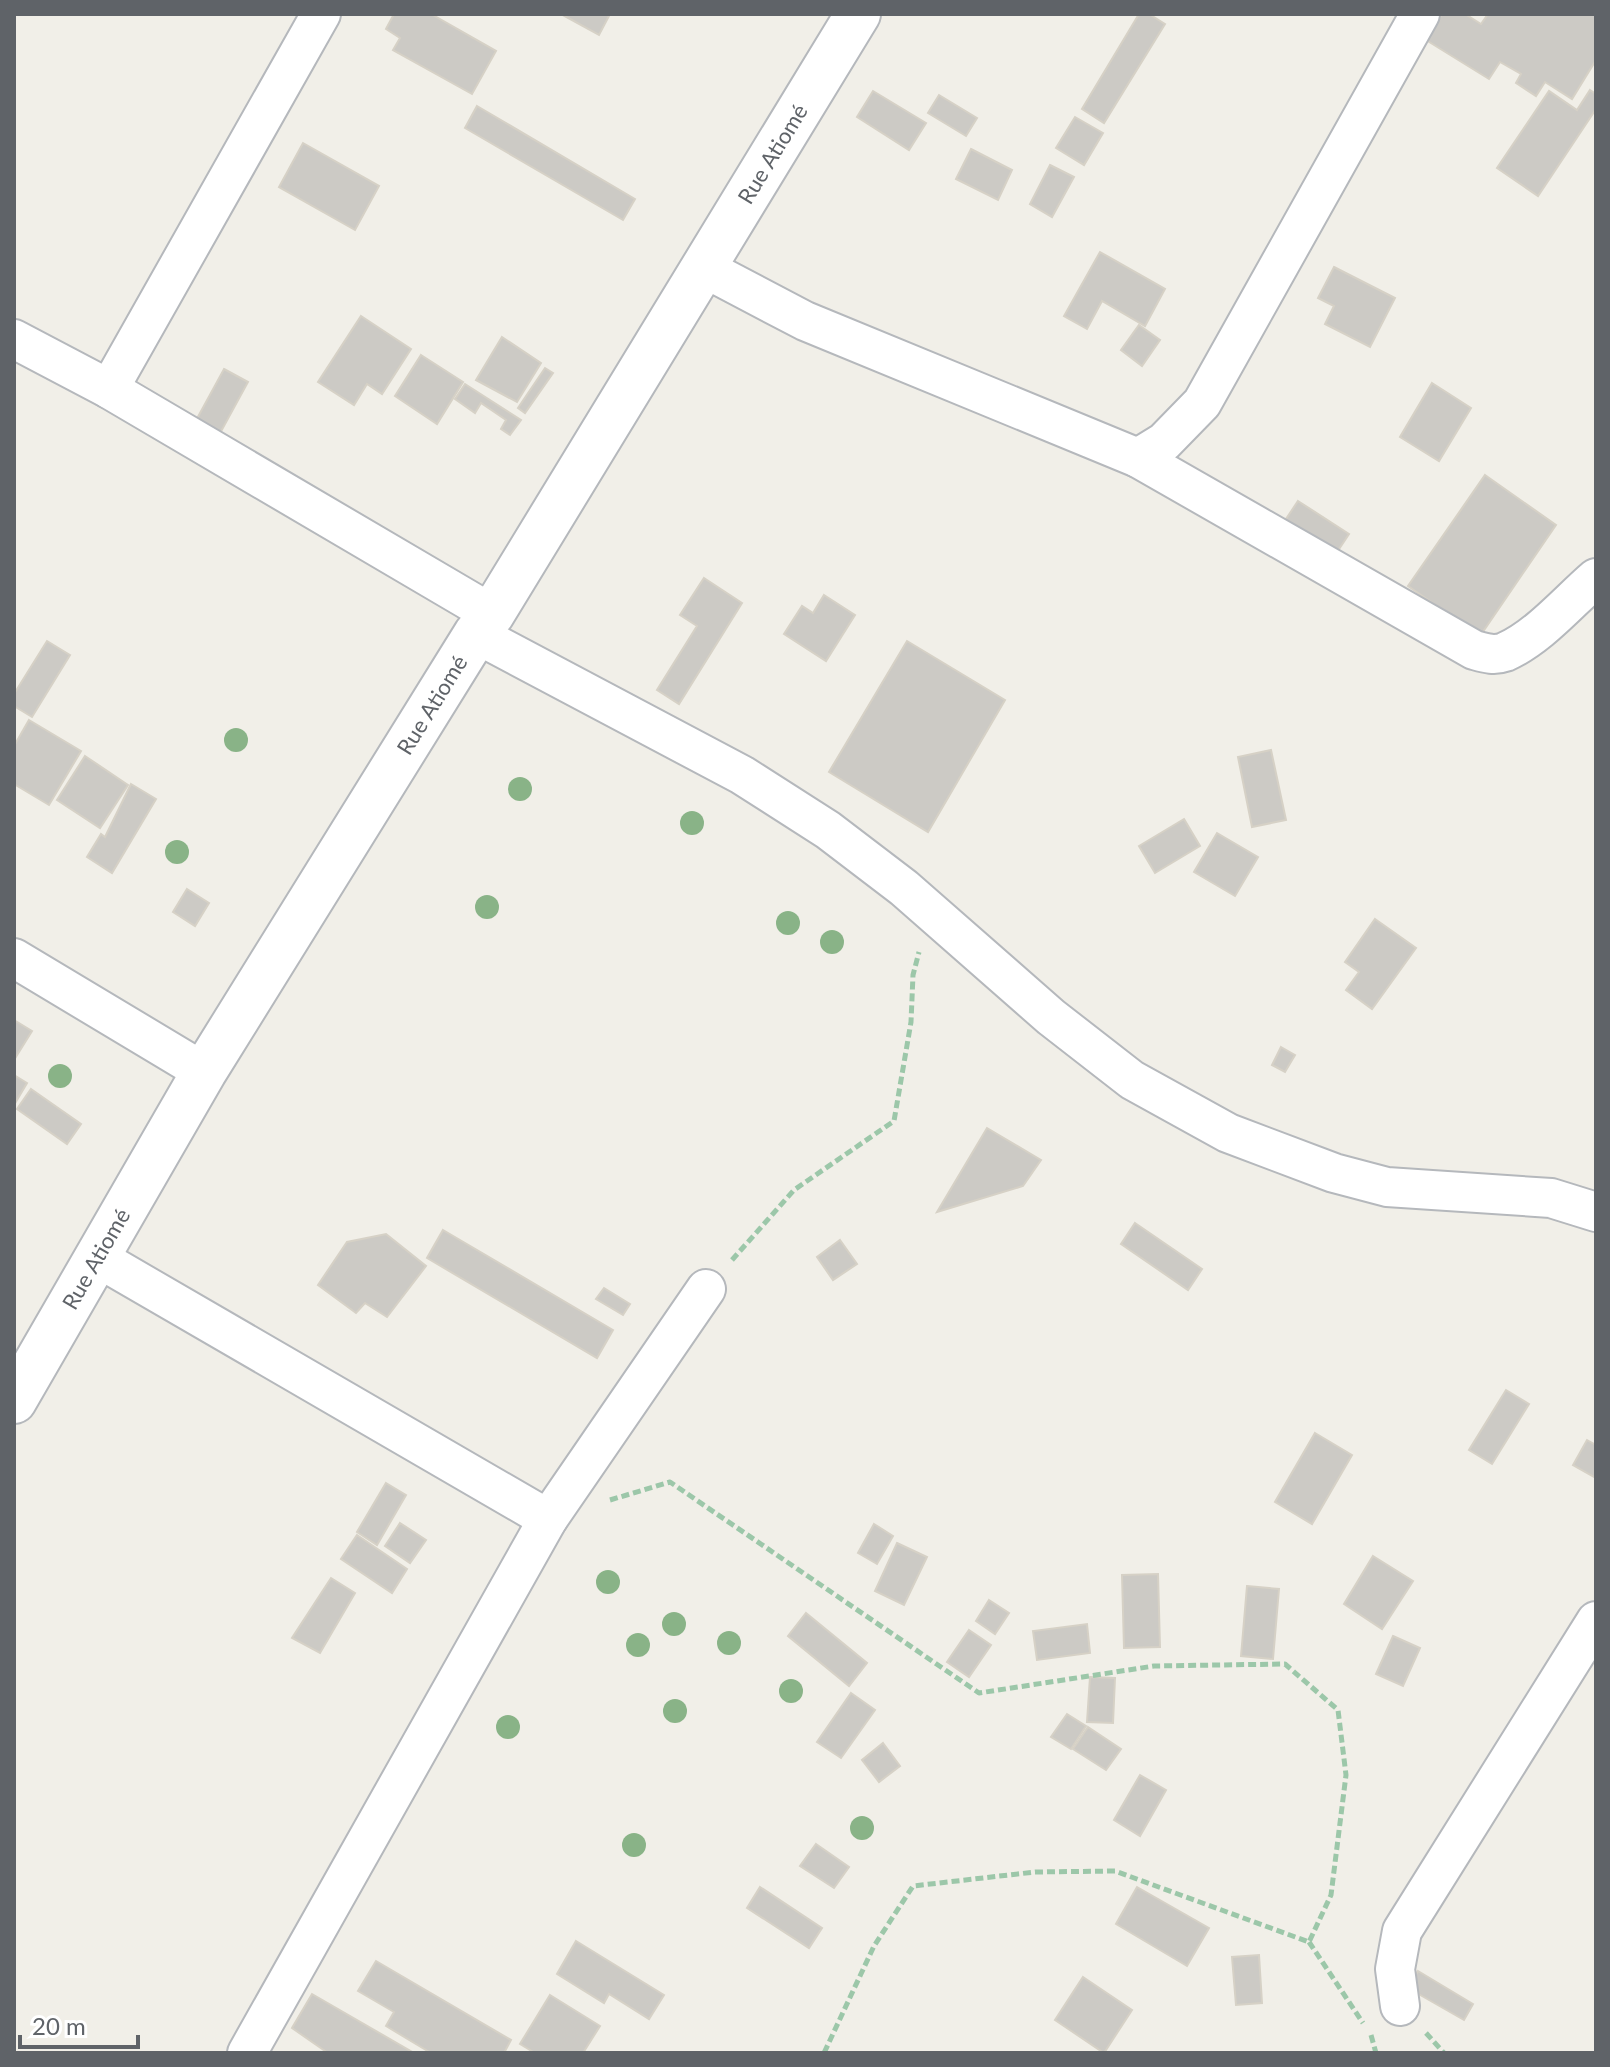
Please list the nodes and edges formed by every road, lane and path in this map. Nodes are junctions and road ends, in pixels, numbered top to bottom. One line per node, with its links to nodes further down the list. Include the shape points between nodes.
1 (321, 14): 6 (street)
2 (858, 14): 4 (street, Rue Atiomé)
3 (1420, 14): 7 (street, via 1202,403 1164,442)
4 (704, 268): 7 (street, via 805,321); 9 (street, Rue Atiomé)
5 (14, 339): 6 (street)
6 (109, 389): 9 (street)
7 (1138, 458): 8 (street, via 1490,655 1521,642)
8 (1596, 578)
9 (484, 624): 10 (street, via 828,830); 12 (street, Rue Atiomé)
10 (929, 913): 13 (street, via 1132,1080 1228,1133 1387,1187 1551,1198); 15 (path, via 913,975 911,1022 894,1121 794,1190)
11 (14, 958): 12 (street)
12 (204, 1072): 14 (street, Rue Atiomé)
13 (1596, 1212)
14 (98, 1258): 16 (street, Rue Atiomé); 17 (street)
15 (706, 1289): 17 (street)
16 (14, 1401)
17 (548, 1519): 19 (path, via 670,1482 979,1693 1154,1666 1285,1664 1338,1710 1346,1775 1331,1895); 21 (street)
18 (1596, 1621): 20 (street, via 1402,1931 1395,1969)
19 (1309, 1942): 22 (path, via 1115,1871 1035,1872 913,1886 874,1946); 23 (path, via 1372,2037)
20 (1400, 2006)
21 (247, 2053)
22 (824, 2053)
23 (1376, 2053)

